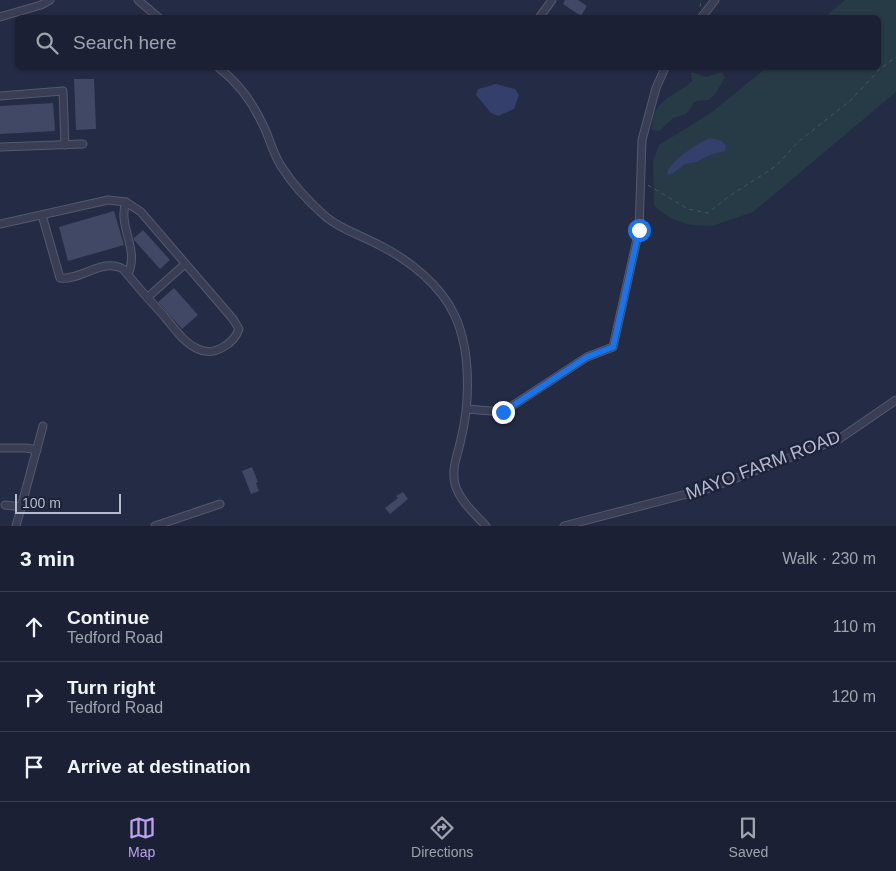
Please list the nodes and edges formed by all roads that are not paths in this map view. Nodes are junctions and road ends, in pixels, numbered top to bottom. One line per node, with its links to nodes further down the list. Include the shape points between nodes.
1 (50, 0): 8 (street)
2 (138, 0): 5 (street)
3 (552, 0): 6 (street)
4 (715, 0): 7 (street)
5 (156, 15)
6 (541, 15)
7 (703, 15)
8 (0, 17)
9 (221, 70): 22 (street, via 250,100 274,154 304,196 341,228 380,245 412,266 442,294 454,314 464,343)
10 (664, 70): 22 (street, via 642,140 639,230 613,347 587,357 503,412)
11 (0, 96): 13 (street, via 63,91)
12 (83, 144): 13 (street)
13 (65, 145): 14 (street)
14 (0, 147)
15 (126, 202): 16 (street, via 108,200); 18 (street, via 141,212); 19 (street, via 124,219 133,260)
16 (42, 215): 17 (street); 19 (street, via 60,278 118,265)
17 (0, 224)
18 (185, 264): 20 (street); 20 (street, via 238,325 234,339 215,350 197,349)
19 (128, 274): 20 (street)
20 (148, 298)
21 (896, 400): 32 (street, MAYO FARM ROAD, via 839,439 710,488)
22 (466, 409): 31 (street, via 455,482 459,494)
23 (44, 426): 25 (street)
24 (0, 448): 25 (street)
25 (37, 450): 28 (street)
26 (220, 504): 30 (street)
27 (5, 505): 28 (street)
28 (22, 506): 29 (street)
29 (16, 526)
30 (156, 526)
31 (486, 526)
32 (564, 526)

